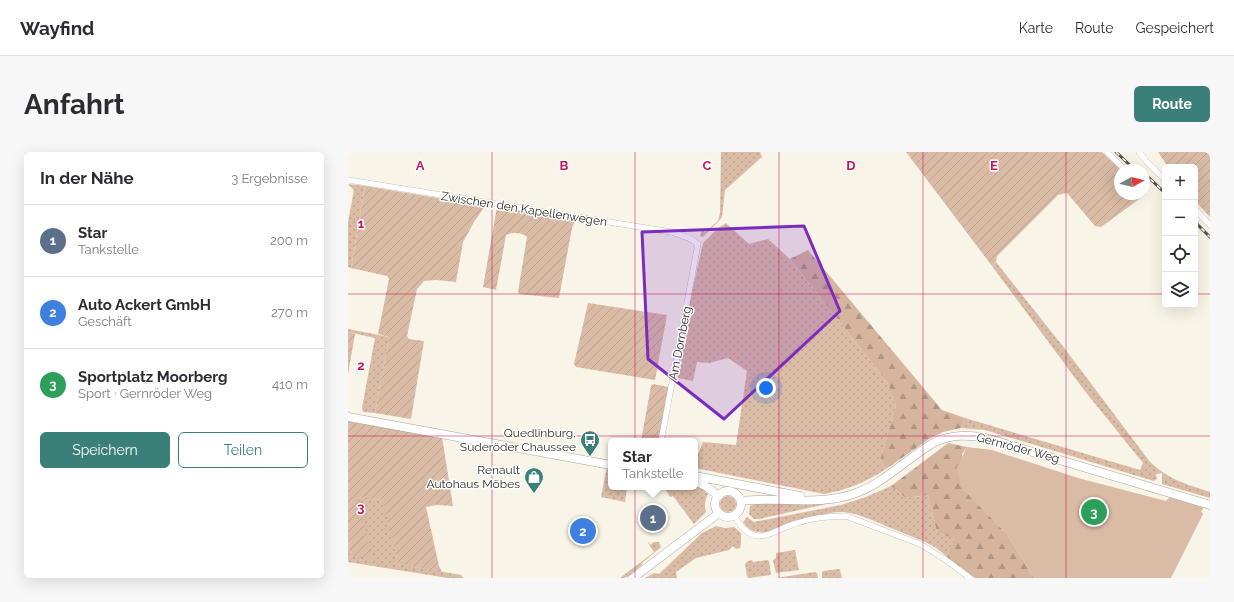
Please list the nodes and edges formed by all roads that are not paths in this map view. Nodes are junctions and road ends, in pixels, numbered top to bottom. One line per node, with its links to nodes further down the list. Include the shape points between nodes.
1 (1107, 152): 3 (street)
2 (1139, 152): 4 (street)
3 (1119, 164)
4 (1162, 177)
5 (348, 180): 8 (street, Zwischen den Kapellenwegen, via 671,232 683,235)
6 (1198, 212): 7 (street)
7 (1210, 225)
8 (698, 244): 10 (street, Am Dornberg)
9 (348, 417): 11 (main road)
10 (662, 438)
11 (608, 463)
12 (698, 477): 16 (main road)
13 (698, 483): 14 (main road)
14 (719, 496): 15 (main road, via 724,492 731,492 737,494); 18 (main road, via 716,503)
15 (741, 501): 16 (main road, Gernröder Weg); 19 (main road, via 740,509)
16 (812, 501): 17 (main road, Gernröder Weg, via 838,498 862,490 880,481 935,442 963,435 986,438)
17 (1210, 505)
18 (719, 513): 19 (main road, via 726,517); 20 (main road)
19 (734, 516): 21 (street, via 751,534 764,536 798,522 846,516 920,544)
20 (633, 578)
21 (970, 578)

